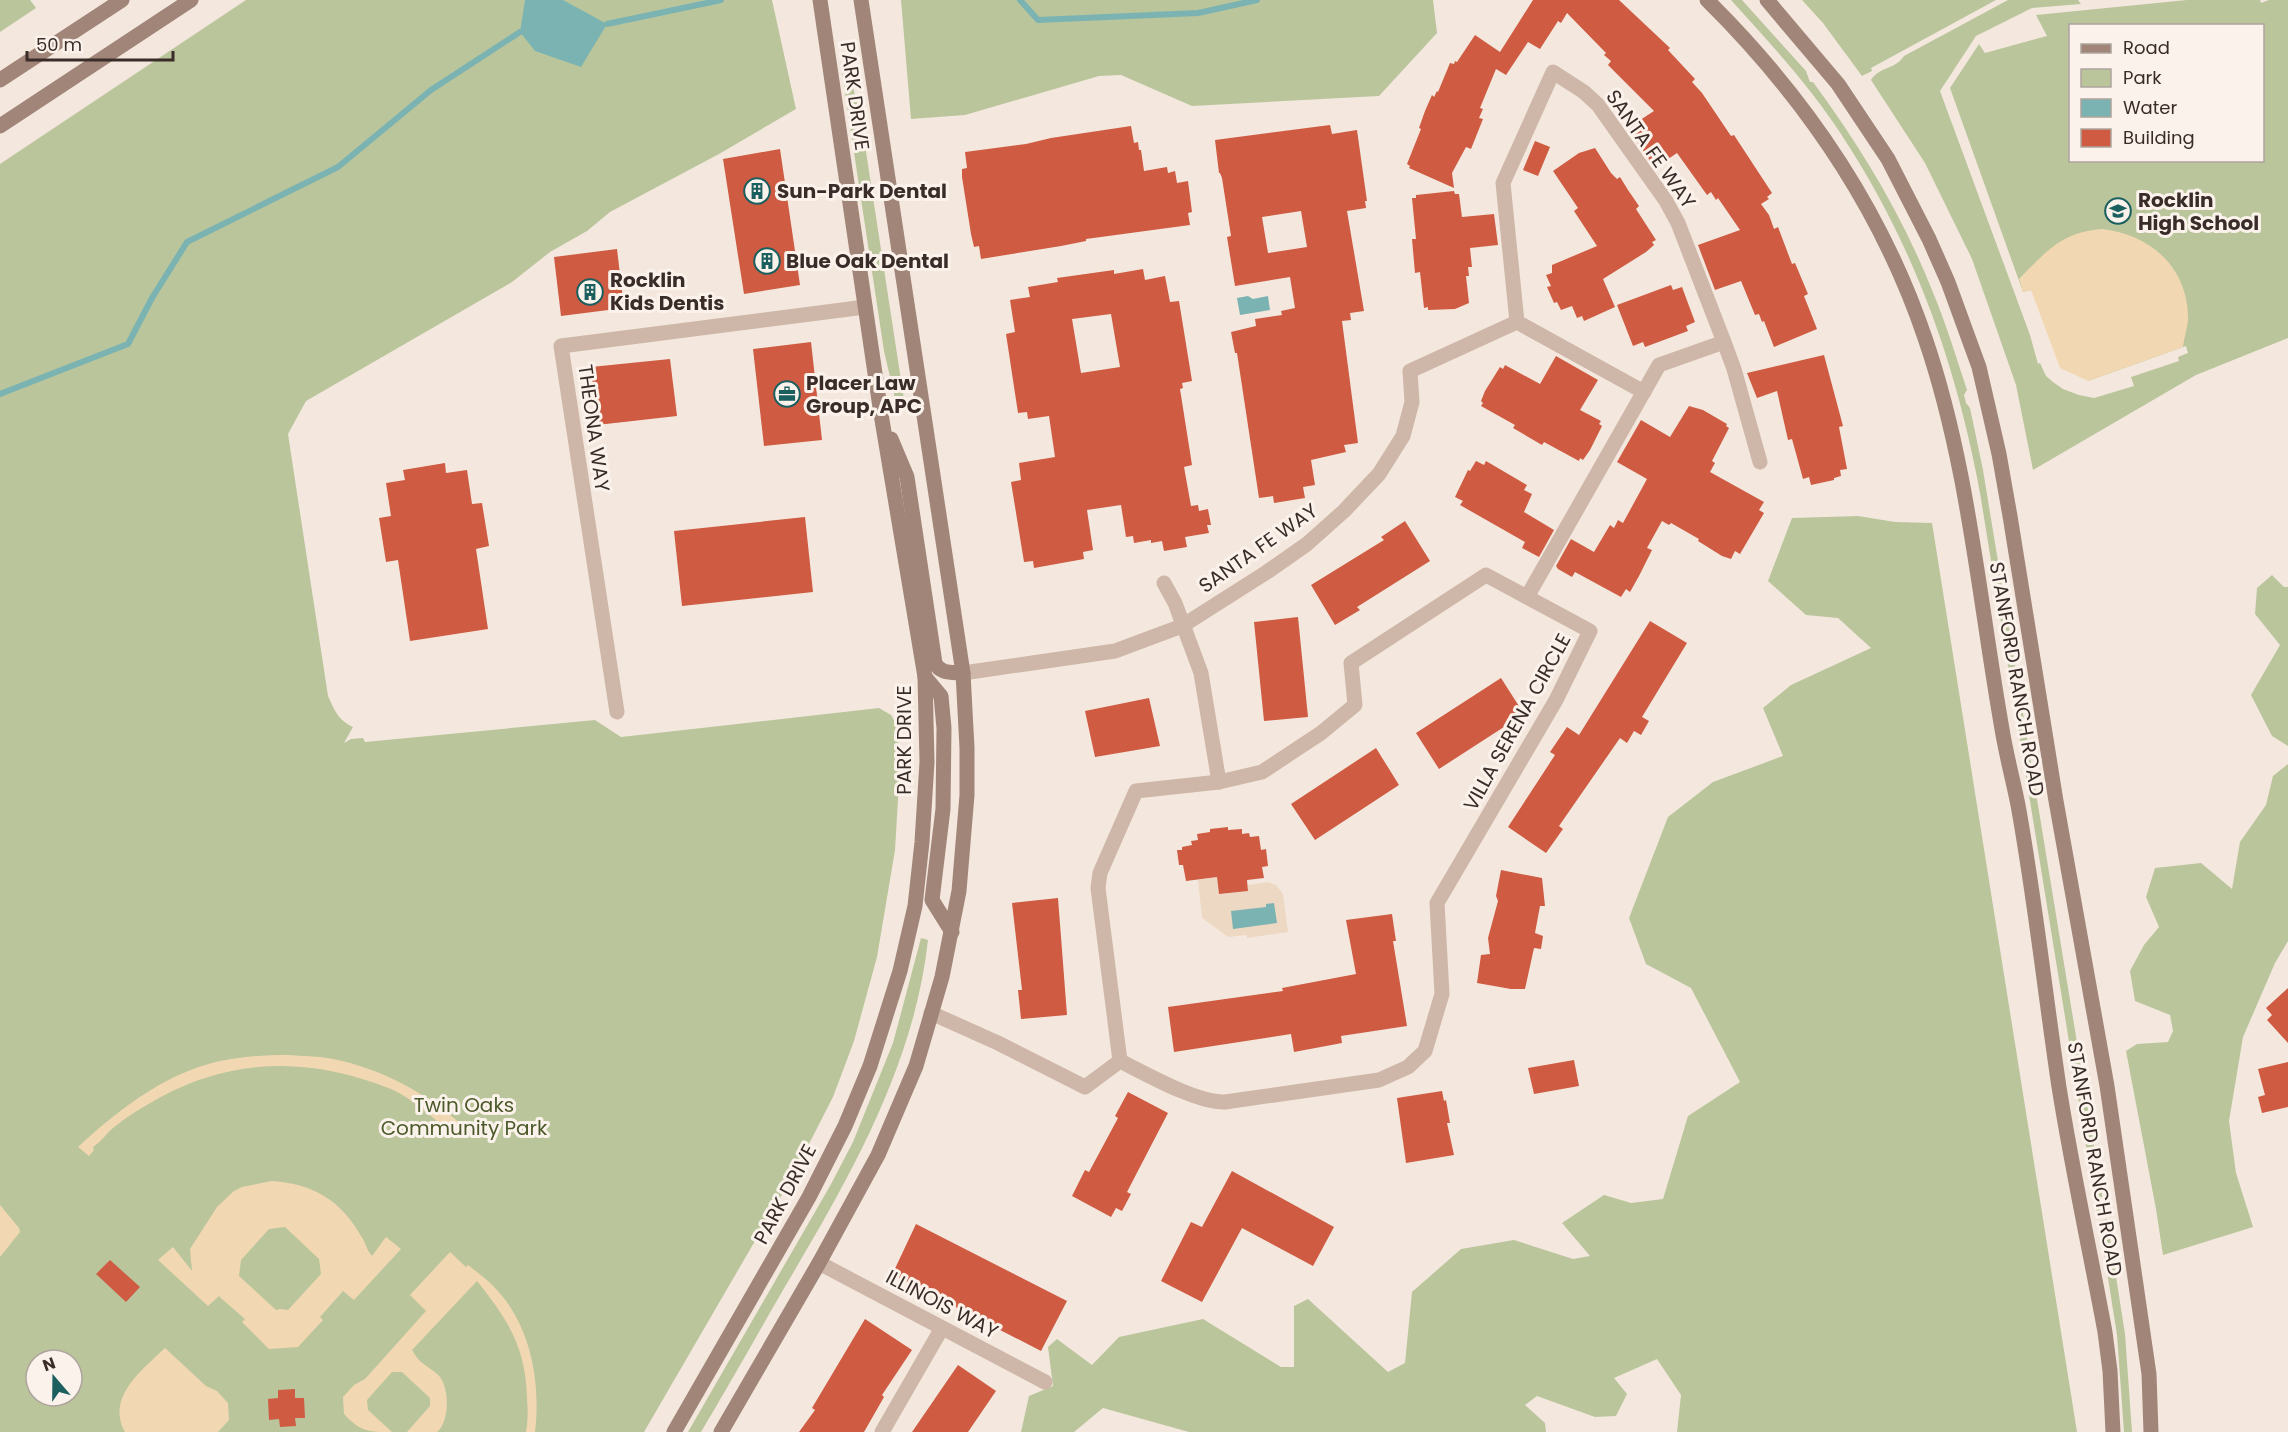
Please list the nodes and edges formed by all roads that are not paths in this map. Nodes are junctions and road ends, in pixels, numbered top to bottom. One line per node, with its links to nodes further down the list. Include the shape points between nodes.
1 (122, 0): 7 (main road)
2 (190, 0): 8 (main road)
3 (820, 0): 9 (main road, PARK DRIVE)
4 (861, 0): 18 (main road, PARK DRIVE)
5 (1707, 0): 31 (main road, STANFORD RANCH ROAD, via 1779,77 1830,145 1894,259 1938,381 1958,465 2018,806 2060,1092 2105,1332)
6 (1767, 0): 32 (main road, STANFORD RANCH ROAD, via 1838,84 1888,159 1944,271 1979,367 1999,454 2107,1086 2149,1374)
7 (0, 80)
8 (0, 126)
9 (865, 307): 13 (main road, PARK DRIVE); 20 (street, THEONA WAY, via 561,346)
10 (1516, 322): 11 (street, SANTA FE WAY, via 1503,183 1553,72 1598,105 1666,201); 12 (street); 17 (street, SANTA FE WAY, via 1410,371 1412,402 1403,436 1379,474 1307,544)
11 (1724, 342): 12 (street, via 1659,365); 14 (street)
12 (1644, 392): 16 (street)
13 (881, 414): 18 (main road, via 907,477 935,663 942,671); 19 (main road, PARK DRIVE)
14 (1760, 462)
15 (1164, 583): 17 (street, SANTA FE WAY)
16 (1527, 597): 21 (street, VILLA SERENA CIRCLE, via 1486,575 1351,663 1355,705 1321,733 1262,772); 24 (street, VILLA SERENA CIRCLE, via 1590,632 1556,700 1437,903 1442,994 1425,1051 1408,1067 1379,1080 1225,1102 1193,1095)
17 (1182, 626): 18 (street, SANTA FE WAY, via 1115,651); 21 (street, via 1201,673)
18 (963, 673): 22 (main road, PARK DRIVE, via 967,795)
19 (925, 677): 22 (main road, via 941,696 944,728 943,809 932,900); 28 (main road, PARK DRIVE, via 927,762 915,906 886,1021 845,1126 810,1197)
20 (617, 712)
21 (1219, 782): 24 (street, VILLA SERENA CIRCLE, via 1136,791 1100,873 1098,888)
22 (952, 932): 23 (main road, PARK DRIVE)
23 (931, 1013): 24 (street, via 1085,1087); 25 (main road, PARK DRIVE, via 899,1109)
24 (1120, 1061)
25 (819, 1263): 26 (street, ILLINOIS WAY); 29 (main road, PARK DRIVE)
26 (942, 1328): 27 (street, ILLINOIS WAY); 30 (street)
27 (1046, 1382)
28 (674, 1432)
29 (721, 1432)
30 (882, 1432)
31 (2113, 1432)
32 (2151, 1432)

